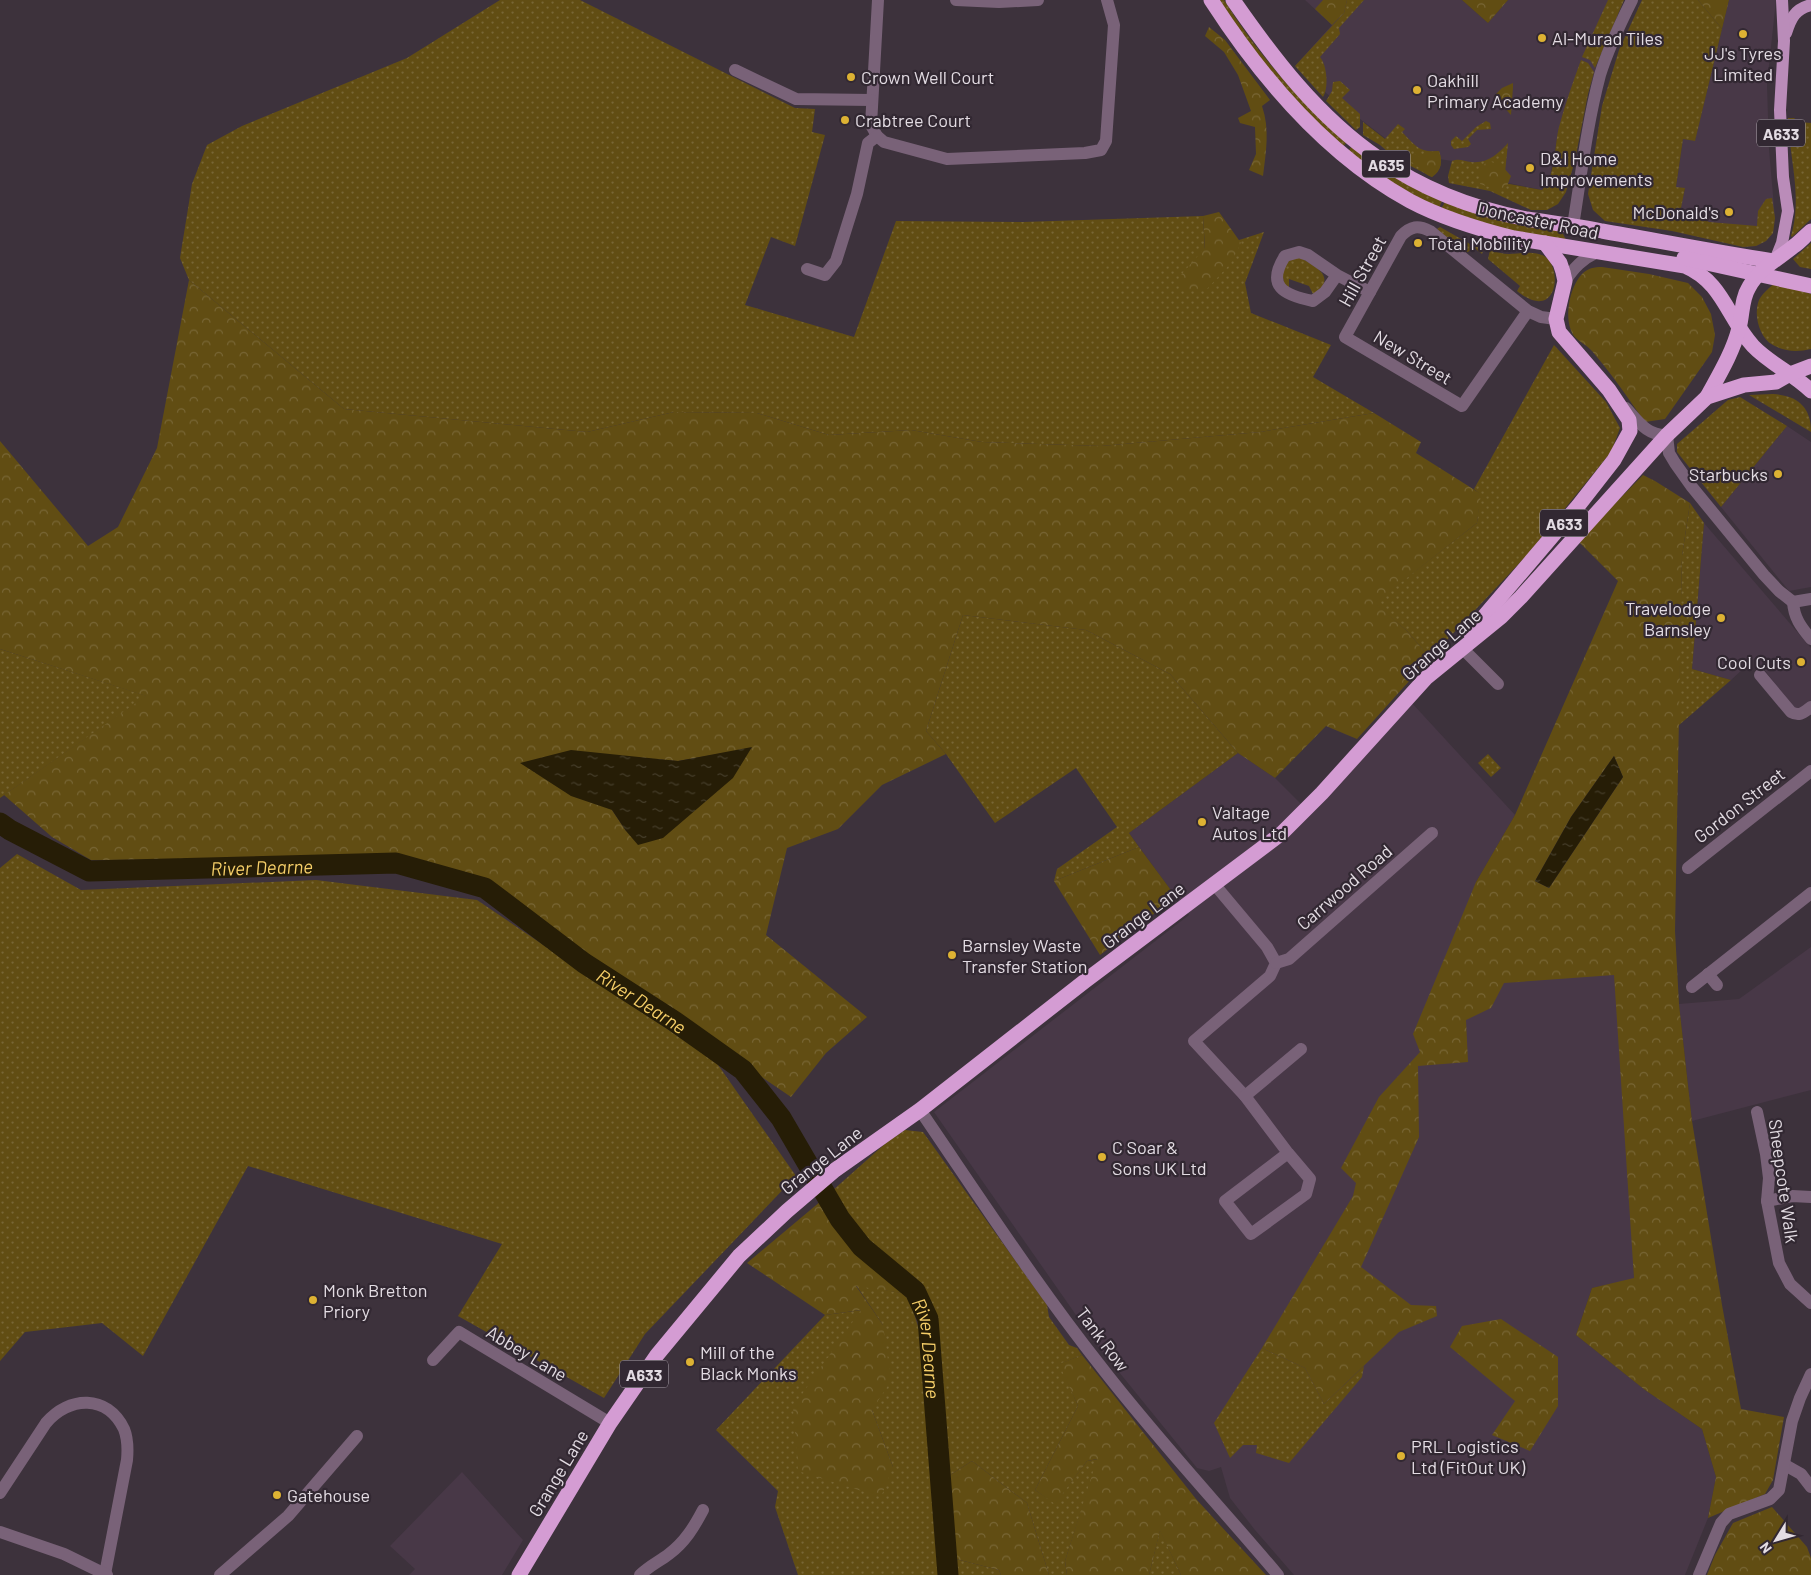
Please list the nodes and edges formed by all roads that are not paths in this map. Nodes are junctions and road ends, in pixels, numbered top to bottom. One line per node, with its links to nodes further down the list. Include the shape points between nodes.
1 (878, 0): 12 (street)
2 (956, 0): 3 (street)
3 (1038, 0)
4 (1107, 0): 13 (street, via 1114,24 1106,142 1101,150 947,159 884,142)
5 (1211, 0): 17 (highway, Doncaster Road / A635, via 1251,57 1280,91 1319,133 1362,170 1411,201 1456,221 1505,236)
6 (1233, 0): 14 (highway, Doncaster Road / A635, via 1276,59 1316,106 1377,158 1446,196 1504,214)
7 (1632, 0): 14 (street, via 1600,75)
8 (1782, 0): 10 (main road, A633)
9 (1811, 5): 10 (main road, A633, via 1795,12)
10 (1784, 41): 20 (main road, A633, via 1780,110 1788,211 1782,243)
11 (735, 70): 12 (street, via 765,81 796,99)
12 (871, 100): 13 (street)
13 (874, 130): 21 (street, via 836,261 825,275)
14 (1573, 226): 15 (highway, Doncaster Road / A635); 19 (highway, via 1577,238)
15 (1599, 230): 20 (highway, Doncaster Road / A635); 23 (highway, via 1615,243)
16 (1811, 231): 20 (highway)
17 (1545, 243): 18 (highway, Doncaster Road / A635); 24 (highway, via 1560,263)
18 (1597, 252): 19 (highway, Doncaster Road / A635); 24 (street, via 1578,264)
19 (1624, 256): 29 (highway, Doncaster Road / A635, via 1685,266 1698,272 1717,291)
20 (1774, 260): 23 (highway)
21 (807, 269)
22 (1337, 275): 22 (street, via 1325,292 1313,301 1283,290 1276,278 1285,256 1299,252); 26 (street)
23 (1758, 275): 25 (highway); 29 (highway, via 1744,297)
24 (1565, 281): 28 (highway)
25 (1811, 286)
26 (1370, 292): 27 (street, Hill Street, via 1401,236 1407,230 1421,226); 30 (street, Hill Street)
27 (1528, 310): 28 (street, via 1541,317); 30 (street, New Street, via 1462,406)
28 (1556, 319): 33 (highway, A633, via 1559,332)
29 (1740, 327): 32 (highway, A635, via 1760,353); 35 (highway, A633)
30 (1345, 337)
31 (1811, 366): 32 (highway, Grange Lane)
32 (1790, 374): 34 (highway, A635); 35 (highway, Grange Lane / A633, via 1776,382 1744,386)
33 (1609, 390): 36 (street, via 1647,431 1657,436); 40 (highway, A633, via 1629,420 1628,437 1614,460 1480,621)
34 (1811, 391)
35 (1707, 397): 36 (highway, Grange Lane / A633)
36 (1667, 435): 38 (street, via 1669,453 1675,463 1748,556); 40 (highway, Grange Lane / A633, via 1522,597)
37 (1811, 599): 38 (street)
38 (1792, 602): 39 (street, via 1794,614)
39 (1811, 640)
40 (1462, 648): 42 (street); 47 (highway, Grange Lane / A633, via 1426,678 1282,833)
41 (1760, 675): 43 (street, via 1791,712 1800,714)
42 (1498, 684)
43 (1811, 707)
44 (1811, 771): 46 (street, Gordon Street)
45 (1432, 833): 49 (street, Carrwood Road, via 1289,959)
46 (1688, 868)
47 (1215, 885): 49 (street, via 1267,947); 55 (highway, Grange Lane / A633, via 1085,981)
48 (1811, 893): 50 (street)
49 (1276, 963): 54 (street, Carrwood Road, via 1270,976 1194,1041)
50 (1708, 974): 51 (street); 52 (street)
51 (1717, 985)
52 (1692, 987)
53 (1300, 1048): 54 (street)
54 (1245, 1096): 57 (street, Carrwood Road)
55 (920, 1110): 63 (highway, Grange Lane / A633, via 835,1170 739,1256 656,1355); 76 (street, Tank Row, via 1098,1364)
56 (1757, 1112): 59 (street, Sheepcote Walk, via 1769,1178)
57 (1288, 1153): 57 (street, Carrwood Road, via 1310,1179 1306,1194 1251,1234 1226,1201)
58 (1811, 1197): 59 (street, via 1792,1196)
59 (1767, 1201): 60 (street, Sheepcote Walk, via 1782,1269 1790,1284)
60 (1811, 1302)
61 (433, 1360): 63 (street, Abbey Lane, via 459,1332)
62 (1811, 1374): 65 (street, via 1792,1421)
63 (610, 1423): 74 (highway, Grange Lane / A633)
64 (358, 1436): 73 (street, via 288,1516)
65 (1785, 1465): 66 (street, via 1801,1474); 77 (street, via 1775,1495 1729,1514 1721,1523)
66 (1811, 1487)
67 (0, 1493): 72 (street, via 55,1412 84,1402 107,1409 116,1416 128,1442)
68 (703, 1510): 75 (street, via 680,1545)
69 (0, 1532): 70 (street)
70 (85, 1563): 71 (street); 72 (street)
71 (79, 1575)
72 (106, 1575)
73 (220, 1575)
74 (519, 1575)
75 (640, 1575)
76 (1278, 1575)
77 (1699, 1575)

